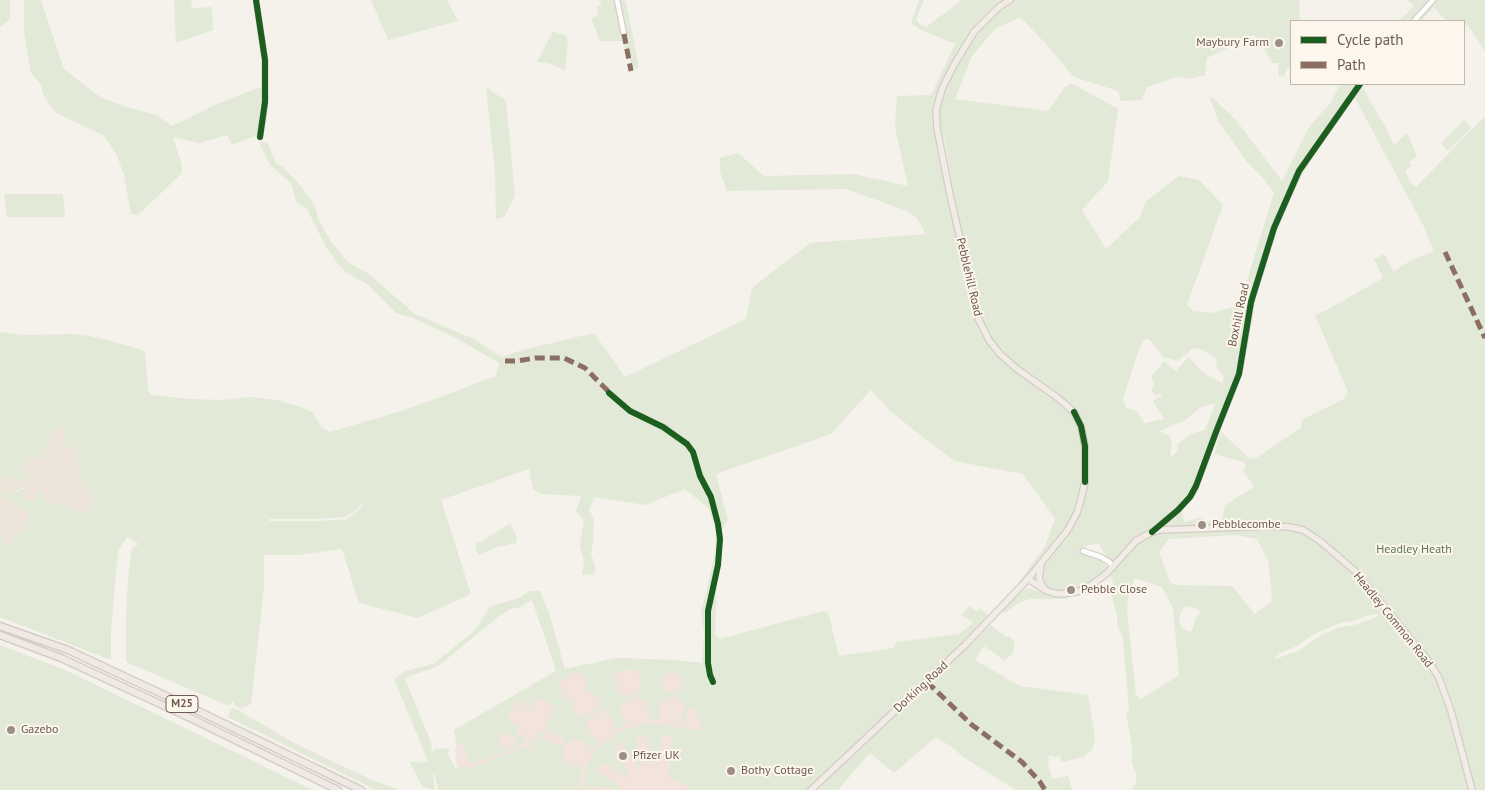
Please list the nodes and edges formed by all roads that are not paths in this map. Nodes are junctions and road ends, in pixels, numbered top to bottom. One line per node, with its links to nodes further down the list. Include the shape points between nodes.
1 (256, 0): 8 (street, via 265,60 265,102)
2 (617, 0): 6 (street)
3 (1010, 0): 13 (main road, Pebblehill Road, via 974,32 954,64 936,110 936,128 978,318 1000,354 1074,412 1081,426 1085,446 1085,482 1077,512)
4 (1433, 0): 5 (street)
5 (1415, 20)
6 (624, 34)
7 (1359, 85): 9 (street, Boxhill Road, via 1299,171 1274,228 1251,302 1240,374 1196,486 1190,497)
8 (260, 136)
9 (1161, 524): 10 (street); 11 (street, Boxhill Road)
10 (1165, 530): 11 (main road, Headley Common Road); 22 (main road, Headley Common Road, via 1290,527 1303,530 1320,541 1355,571 1430,663 1451,711)
11 (1152, 532): 14 (main road, Headley Common Road, via 1130,546)
12 (1083, 551): 14 (street, via 1101,557)
13 (1040, 565): 15 (main road, Pebblehill Road); 16 (main road, via 1039,579)
14 (1113, 567): 16 (main road, Headley Common Road, via 1077,592 1061,594)
15 (1028, 580): 16 (main road, Headley Common Road); 21 (main road, Dorking Road, via 965,645)
16 (1045, 590)
17 (0, 626): 20 (highway, M25, via 68,650)
18 (0, 635): 19 (highway, M25, via 61,658)
19 (338, 790)
20 (361, 790)
21 (811, 790)
22 (1472, 790)

